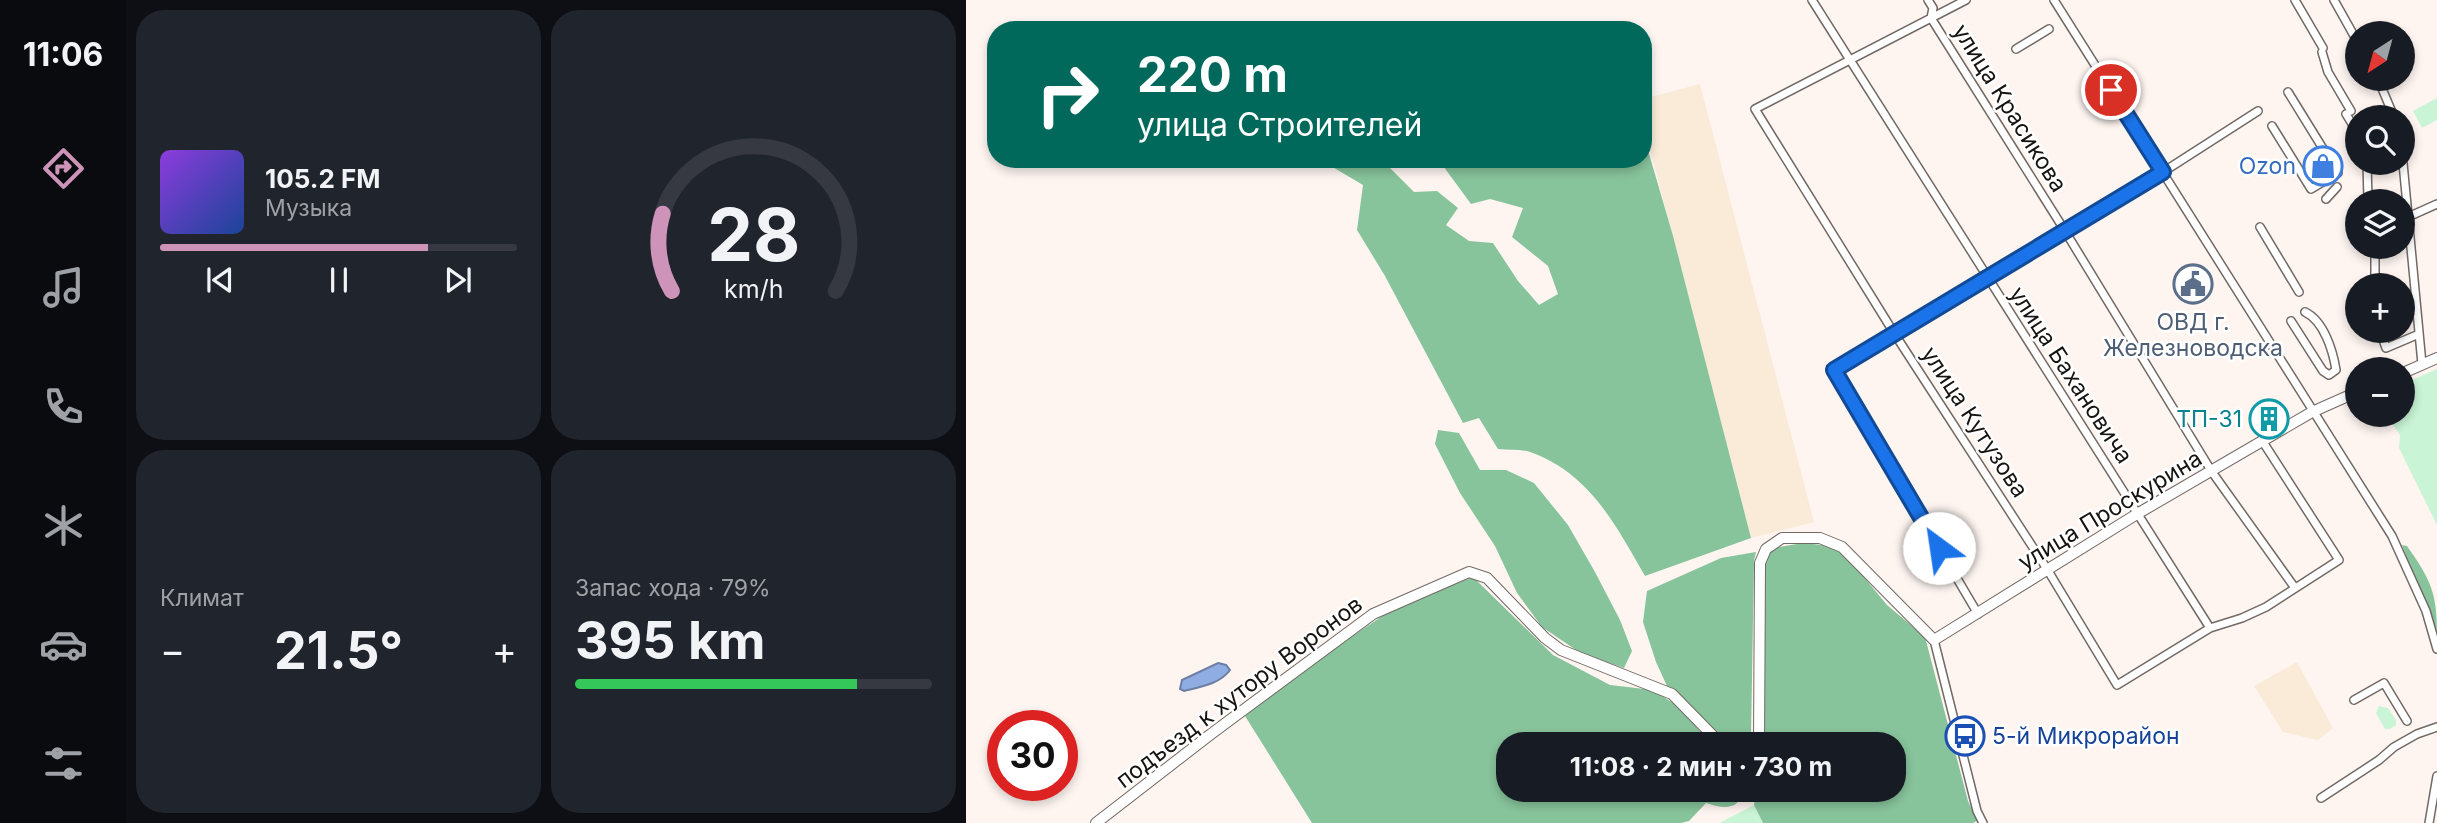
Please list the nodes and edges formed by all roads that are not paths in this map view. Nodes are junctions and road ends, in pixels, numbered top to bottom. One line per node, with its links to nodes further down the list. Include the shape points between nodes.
1 (1812, 0): 11 (street, улица Бахановича)
2 (1928, 0): 7 (street, улица Красикова, via 1933,8)
3 (1966, 0): 7 (street)
4 (2054, 0): 16 (street)
5 (2295, 0): 13 (street, via 2323,50)
6 (2334, 0): 8 (street)
7 (1931, 18): 11 (street); 22 (street, улица Красикова)
8 (2346, 21)
9 (2049, 29): 10 (street)
10 (2016, 49)
11 (1849, 62): 24 (street, улица Бахановича); 28 (street, улица Кутузова, via 1755,109)
12 (2288, 92): 15 (street, via 2338,173 2311,189)
13 (2346, 105)
14 (2258, 111): 16 (street)
15 (2272, 126)
16 (2163, 172): 22 (street); 37 (street)
17 (2337, 187): 18 (street)
18 (2326, 199)
19 (2437, 204): 20 (street)
20 (2415, 214)
21 (2260, 229): 25 (street)
22 (2065, 231): 24 (street); 39 (street, улица Красикова)
23 (2413, 259): 29 (street)
24 (1986, 277): 28 (street); 40 (street, улица Бахановича)
25 (2297, 290)
26 (2305, 312): 27 (street, via 2314,316 2333,351 2333,373 2323,371)
27 (2291, 321)
28 (1894, 333): 41 (street, улица Кутузова); 43 (street, via 1834,370)
29 (2419, 334): 30 (street); 34 (street)
30 (2415, 336)
31 (2384, 343): 32 (street, via 2386,348)
32 (2398, 343)
33 (2437, 358): 34 (street)
34 (2422, 364): 35 (street)
35 (2415, 367)
36 (2345, 398): 37 (street, улица Проскурина)
37 (2312, 412): 38 (street, улица Проскурина); 46 (street, via 2392,536 2426,611)
38 (2263, 442): 39 (street, улица Проскурина); 42 (street, via 2339,560)
39 (2212, 472): 40 (street, улица Проскурина); 42 (street, улица Красикова)
40 (2137, 514): 41 (street, улица Проскурина); 44 (street, улица Бахановича)
41 (2048, 569): 43 (street, улица Проскурина); 44 (street, улица Кутузова, via 2117,685)
42 (2295, 588): 44 (street, via 2266,607)
43 (1979, 614): 45 (street, улица Проскурина)
44 (2210, 628)
45 (1934, 640): 51 (street, via 1842,547 1819,538 1782,538 1766,549 1760,563); 55 (street, via 1976,811)
46 (2437, 649)
47 (2354, 700): 48 (street, via 2384,683)
48 (2407, 721)
49 (2437, 727): 53 (street, via 2394,747)
50 (1709, 732): 54 (street, подъезд к хутору Воронов, via 1672,694 1561,650 1487,578 1469,572 1373,614)
51 (1759, 732)
52 (2437, 776): 56 (street)
53 (2321, 798)
54 (1096, 823)
55 (1983, 823)
56 (2429, 823)

